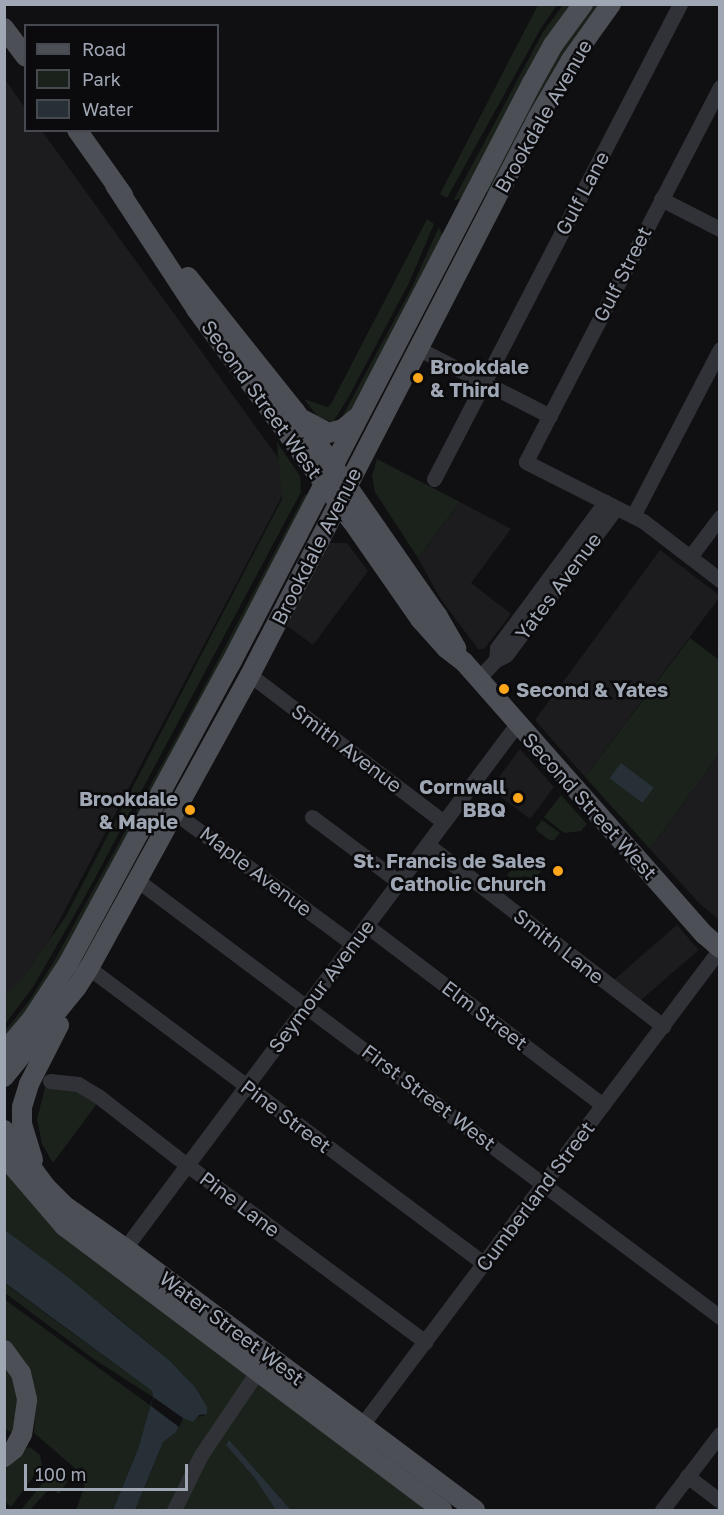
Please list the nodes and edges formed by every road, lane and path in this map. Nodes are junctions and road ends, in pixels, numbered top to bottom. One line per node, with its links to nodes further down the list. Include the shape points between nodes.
1 (583, 4): 10 (main road, Brookdale Avenue, via 553,45)
2 (611, 4): 12 (main road, Brookdale Avenue, via 571,60)
3 (680, 4): 15 (street, Gulf Lane)
4 (4, 27): 5 (main road)
5 (24, 54)
6 (720, 87): 9 (street, Gulf Street)
7 (78, 132): 8 (main road, Second Street West)
8 (115, 185): 16 (main road, Second Street West); 21 (main road, Second Street West, via 196,309)
9 (661, 199): 11 (street); 17 (street, Gulf Street)
10 (456, 230): 12 (main road); 18 (main road, Brookdale Avenue)
11 (720, 230)
12 (479, 231): 13 (main road, Brookdale Avenue)
13 (419, 349): 15 (street); 22 (main road, Brookdale Avenue)
14 (720, 349): 24 (street)
15 (483, 382): 17 (street); 20 (street, Gulf Lane)
16 (295, 411): 18 (main road, via 309,425 328,433 343,429); 19 (main road, Second Street West)
17 (550, 416): 23 (street, Gulf Street, via 526,462)
18 (358, 417): 19 (main road, Brookdale Avenue)
19 (333, 465): 21 (main road, Brookdale Avenue); 22 (main road, Second Street West)
20 (434, 479)
21 (324, 483): 22 (main road, Second Street West); 31 (main road, Brookdale Avenue)
22 (343, 494): 28 (main road, Brookdale Avenue); 29 (main road, Second Street West, via 420,619)
23 (610, 505): 24 (street); 29 (street, Yates Avenue, via 538,603 497,648 496,660)
24 (633, 516): 26 (street)
25 (720, 518): 26 (street)
26 (690, 557): 27 (street)
27 (720, 580)
28 (250, 675): 32 (main road, Brookdale Avenue); 34 (street, Smith Avenue)
29 (478, 679): 30 (main road, Second Street West)
30 (517, 724): 34 (street, Seymour Avenue); 40 (main road, Second Street West)
31 (157, 801): 32 (street, Maple Avenue); 45 (main road, Brookdale Avenue, via 58,980)
32 (175, 812): 36 (main road, Brookdale Avenue); 39 (street, Maple Avenue)
33 (312, 817): 37 (street)
34 (444, 822): 35 (street, Seymour Avenue)
35 (428, 845): 37 (street, Seymour Avenue); 44 (street, Smith Lane)
36 (137, 880): 41 (main road, Brookdale Avenue); 43 (street, First Street West)
37 (399, 882): 38 (street, Seymour Avenue)
38 (367, 926): 39 (street, Seymour Avenue); 49 (street, Elm Street)
39 (353, 944): 43 (street, Seymour Avenue)
40 (720, 949): 44 (street, Cumberland Street)
41 (89, 968): 42 (main road, Brookdale Avenue); 48 (street, Pine Street)
42 (77, 987): 46 (main road, Brookdale Avenue); 50 (main road, via 29,1084)
43 (307, 1005): 48 (street, Seymour Avenue); 55 (street, First Street West)
44 (663, 1026): 49 (street, Cumberland Street)
45 (4, 1052)
46 (4, 1077)
47 (50, 1081): 50 (main road); 53 (street, Pine Lane, via 78,1084 98,1096)
48 (246, 1086): 53 (street, Seymour Avenue); 57 (street, Pine Street)
49 (603, 1105): 55 (street, Cumberland Street)
50 (22, 1107): 54 (main road, via 27,1148)
51 (4, 1131): 54 (main road, Water Street West)
52 (4, 1156): 61 (main road, Water Street West, via 64,1226)
53 (188, 1166): 56 (street, Seymour Avenue); 59 (street, Pine Lane)
54 (41, 1180): 56 (main road, Water Street West, via 76,1214)
55 (545, 1183): 57 (street, Cumberland Street); 58 (street, First Street West)
56 (125, 1248): 62 (main road, Water Street West)
57 (484, 1264): 59 (street, Cumberland Street)
58 (720, 1317)
59 (425, 1341): 62 (street, Cumberland Street)
60 (4, 1350): 65 (main road, via 21,1373 26,1388 26,1409)
61 (257, 1372): 64 (main road, Water Street West); 68 (street, via 201,1455)
62 (361, 1425): 64 (street, Cumberland Street); 70 (main road, Water Street West)
63 (720, 1434): 66 (street)
64 (350, 1441): 69 (main road, Water Street West)
65 (11, 1450)
66 (687, 1476): 67 (street); 71 (street)
67 (720, 1501)
68 (174, 1510)
69 (442, 1510)
70 (475, 1510)
71 (662, 1510)

